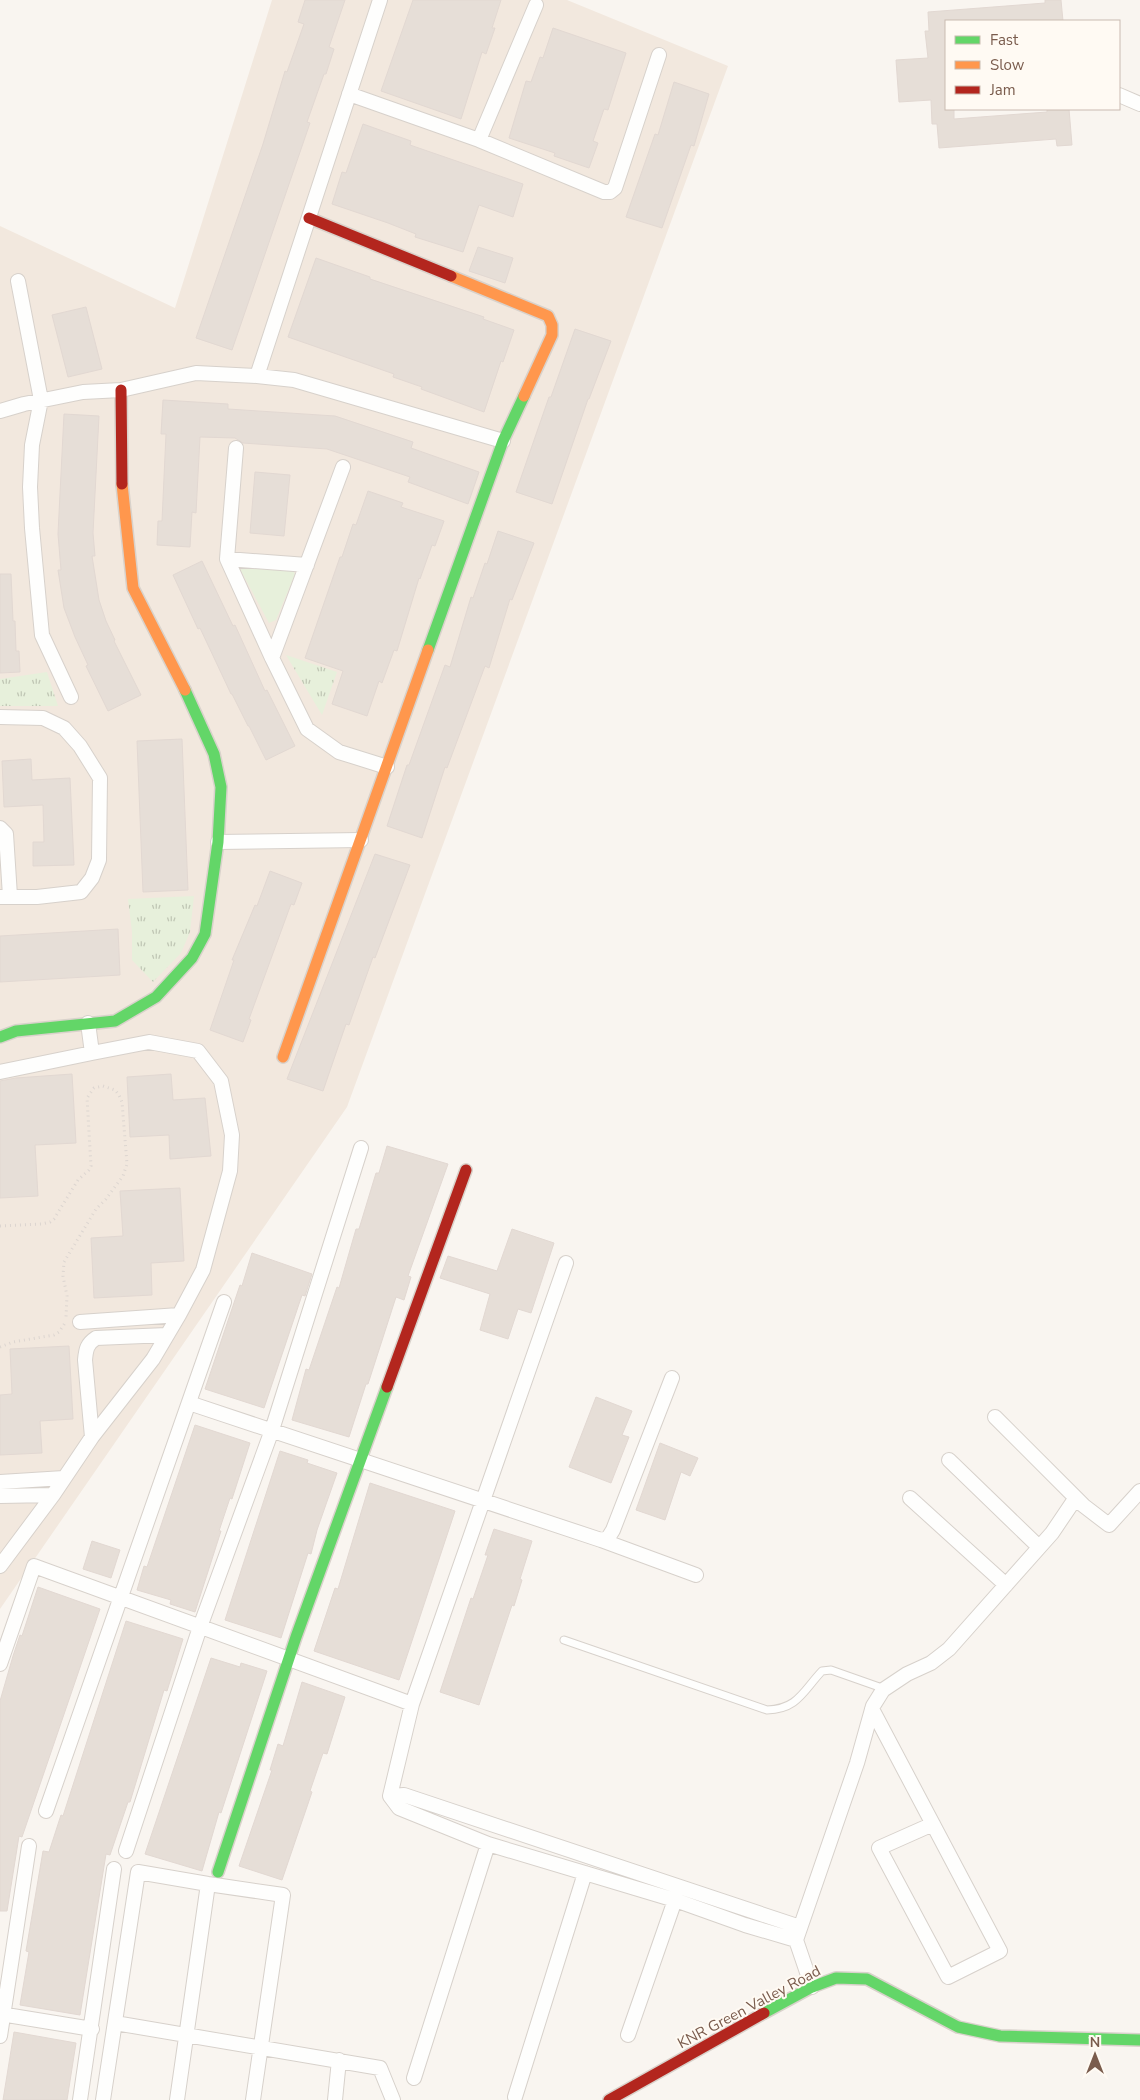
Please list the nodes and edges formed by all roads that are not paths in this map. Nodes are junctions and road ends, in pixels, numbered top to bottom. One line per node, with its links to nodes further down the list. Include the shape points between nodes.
1 (380, 0): 4 (street)
2 (536, 5): 7 (street)
3 (659, 56): 7 (street, via 610,192)
4 (349, 94): 7 (street); 8 (street)
5 (1120, 95): 6 (street)
6 (1140, 104)
7 (479, 140)
8 (308, 218): 10 (street); 14 (street, via 548,316 552,334)
9 (18, 281): 12 (street)
10 (257, 376): 11 (street, via 196,373); 14 (street, via 294,380)
11 (121, 390): 12 (street, via 82,392); 25 (street, via 122,485 133,588 174,666 214,754 221,787)
12 (41, 400): 13 (street); 20 (street, via 32,445 30,487 39,610 42,635)
13 (0, 411)
14 (503, 440): 22 (street)
15 (236, 448): 17 (street)
16 (343, 467): 18 (street)
17 (227, 559): 18 (street); 19 (street)
18 (307, 565): 19 (street)
19 (272, 658): 22 (street, via 308,729 339,752)
20 (71, 697)
21 (0, 717): 26 (street, via 43,718 64,728 100,778 99,860 92,878 81,892 37,897)
22 (387, 767): 24 (street)
23 (0, 828): 26 (street, via 6,834)
24 (361, 840): 25 (street); 32 (street)
25 (218, 842): 27 (street, via 205,934 192,958 156,997)
26 (5, 896)
27 (115, 1021): 28 (street); 30 (street)
28 (88, 1023): 29 (street, via 16,1031); 31 (street)
29 (0, 1037)
30 (117, 1048): 31 (street); 38 (street, via 149,1042 198,1051 221,1081 232,1135 230,1170 203,1270)
31 (92, 1053): 33 (street)
32 (283, 1058)
33 (0, 1072)
34 (361, 1148): 44 (street)
35 (466, 1170): 46 (street)
36 (566, 1263): 54 (street)
37 (224, 1302): 42 (street)
38 (179, 1315): 39 (street); 40 (street)
39 (80, 1322)
40 (167, 1335): 45 (street, via 153,1359); 45 (street, via 96,1338 90,1342 85,1360)
41 (672, 1378): 56 (street, via 613,1530 608,1538)
42 (189, 1403): 44 (street); 61 (street)
43 (995, 1417): 55 (street)
44 (272, 1430): 46 (street); 62 (street)
45 (92, 1437): 48 (street)
46 (360, 1459): 54 (street); 64 (street)
47 (948, 1460): 57 (street)
48 (64, 1478): 49 (street); 51 (street)
49 (0, 1482)
50 (1140, 1492): 55 (street, via 1109,1525)
51 (53, 1495): 52 (street); 58 (street)
52 (0, 1496)
53 (910, 1498): 60 (street)
54 (484, 1501): 56 (street); 67 (street)
55 (1085, 1508): 57 (street, via 1075,1499)
56 (601, 1540): 59 (street)
57 (1039, 1547): 60 (street)
58 (0, 1566)
59 (696, 1575)
60 (1006, 1585): 66 (street, via 949,1649)
61 (121, 1598): 62 (street); 65 (street, via 34,1566); 70 (street)
62 (200, 1627): 64 (street); 74 (street)
63 (564, 1640): 66 (lane, via 767,1710 781,1710 794,1703 822,1670 831,1670)
64 (288, 1660): 67 (street); 76 (street)
65 (0, 1664)
66 (885, 1689): 68 (street)
67 (412, 1704): 69 (street)
68 (872, 1709): 71 (street); 80 (street, via 857,1763)
69 (390, 1796): 72 (street, via 399,1808); 80 (street, via 404,1795)
70 (46, 1811)
71 (933, 1824): 71 (street, via 1000,1951 948,1976 879,1848)
72 (488, 1844): 77 (street); 91 (street)
73 (30, 1846): 82 (street)
74 (126, 1851)
75 (114, 1869): 84 (street)
76 (218, 1872)
77 (585, 1874): 79 (street); 92 (street)
78 (208, 1884): 83 (street, via 138,1872); 85 (street); 89 (street, via 283,1894)
79 (675, 1900): 80 (street); 86 (street)
80 (798, 1934): 81 (street)
81 (812, 1987): 88 (street, KNR Green Valley Road, via 836,1978 867,1979 958,2027 1000,2036); 99 (street, KNR Green Valley Road)
82 (2, 2014): 84 (street); 87 (street)
83 (115, 2023): 85 (street); 94 (street)
84 (92, 2029): 93 (street)
85 (186, 2035): 89 (street); 95 (street)
86 (628, 2035)
87 (0, 2036)
88 (1140, 2040)
89 (260, 2047): 90 (street); 96 (street)
90 (339, 2060): 97 (street); 98 (street, via 380,2068)
91 (414, 2078)
92 (515, 2098)
93 (80, 2100)
94 (103, 2100)
95 (177, 2100)
96 (252, 2100)
97 (335, 2100)
98 (393, 2100)
99 (609, 2100)

